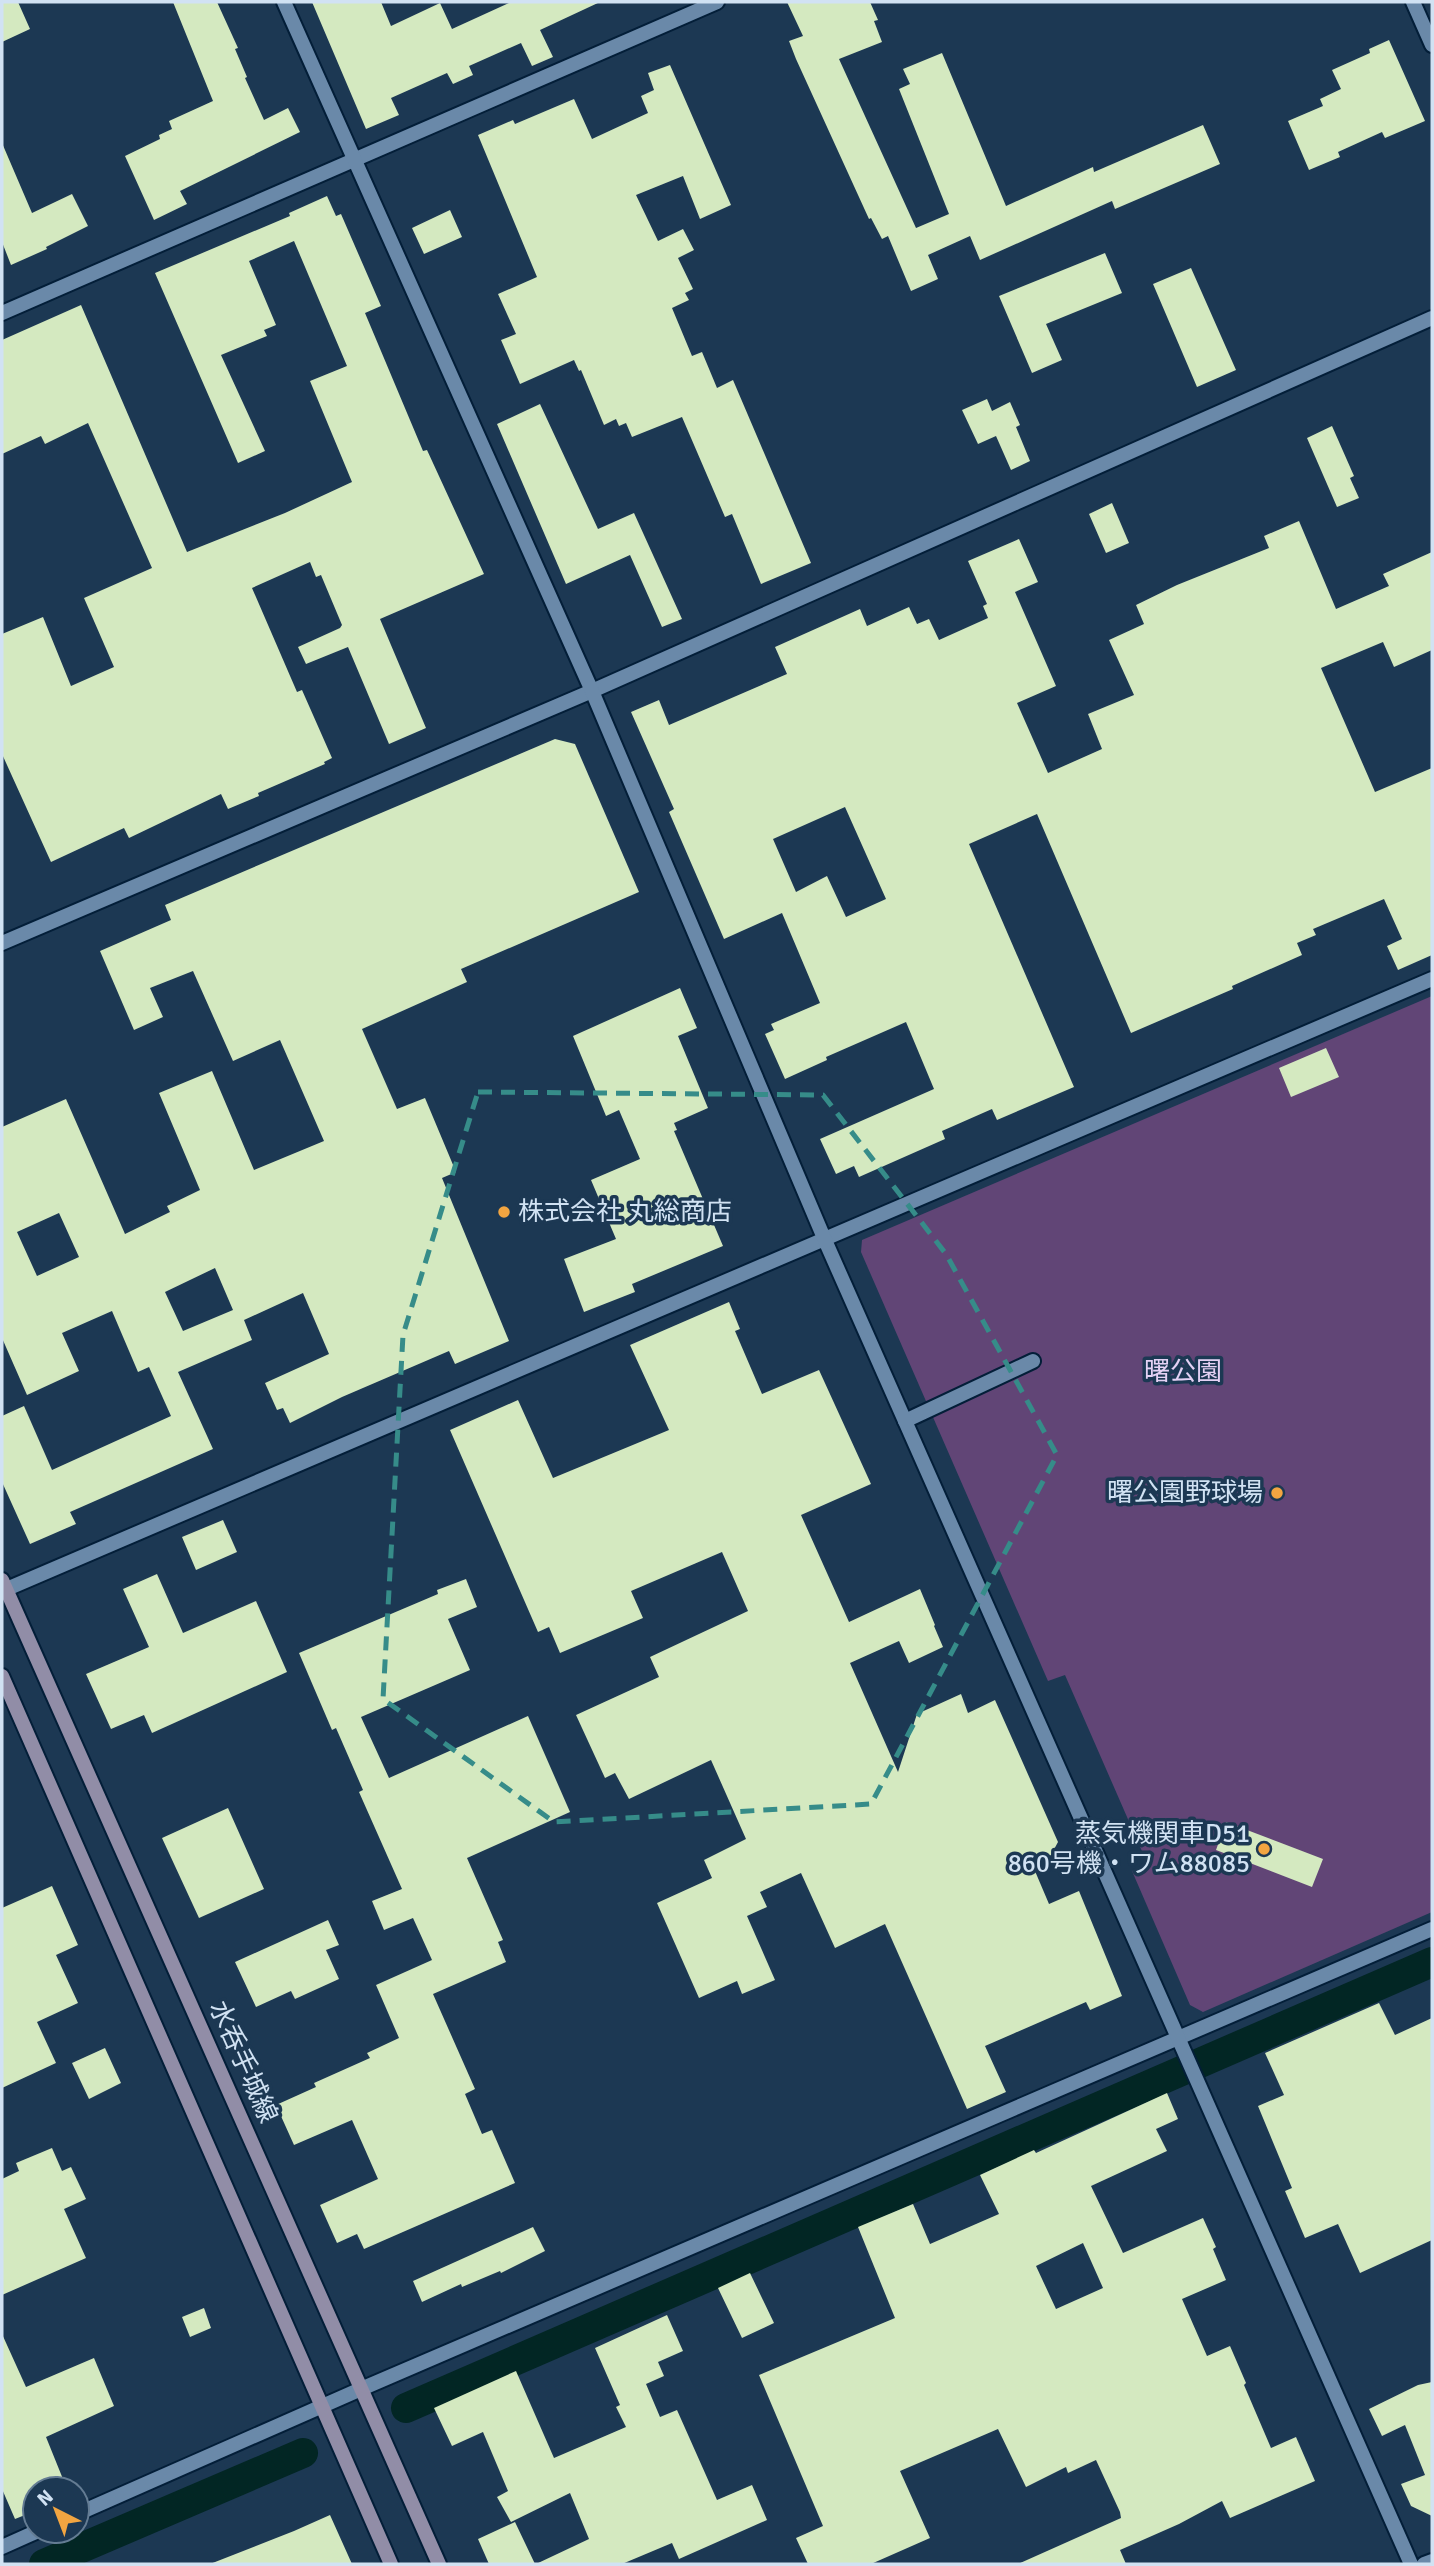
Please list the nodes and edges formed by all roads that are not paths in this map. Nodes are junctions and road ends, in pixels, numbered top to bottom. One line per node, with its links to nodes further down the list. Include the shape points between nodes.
1 (284, 2): 5 (street)
2 (717, 2): 5 (street)
3 (1413, 2): 4 (street)
4 (1432, 46)
5 (353, 159): 6 (street); 8 (street)
6 (2, 313)
7 (1432, 318): 8 (street)
8 (592, 691): 9 (street); 11 (street)
9 (2, 943)
10 (1432, 979): 11 (street)
11 (824, 1238): 13 (street); 14 (street)
12 (1032, 1361): 13 (street)
13 (905, 1421): 17 (street)
14 (3, 1587): 18 (main road, 水呑手城線)
15 (2, 1676): 19 (main road)
16 (1432, 1929): 17 (street)
17 (1178, 2038): 18 (street); 26 (street)
18 (361, 2389): 19 (street); 25 (main road, 水呑手城線)
19 (321, 2407): 20 (street); 24 (main road)
20 (91, 2508)
21 (21, 2539): 22 (street)
22 (2, 2547)
23 (1432, 2561): 27 (street)
24 (391, 2564)
25 (439, 2564)
26 (1411, 2564)
27 (1424, 2564)

